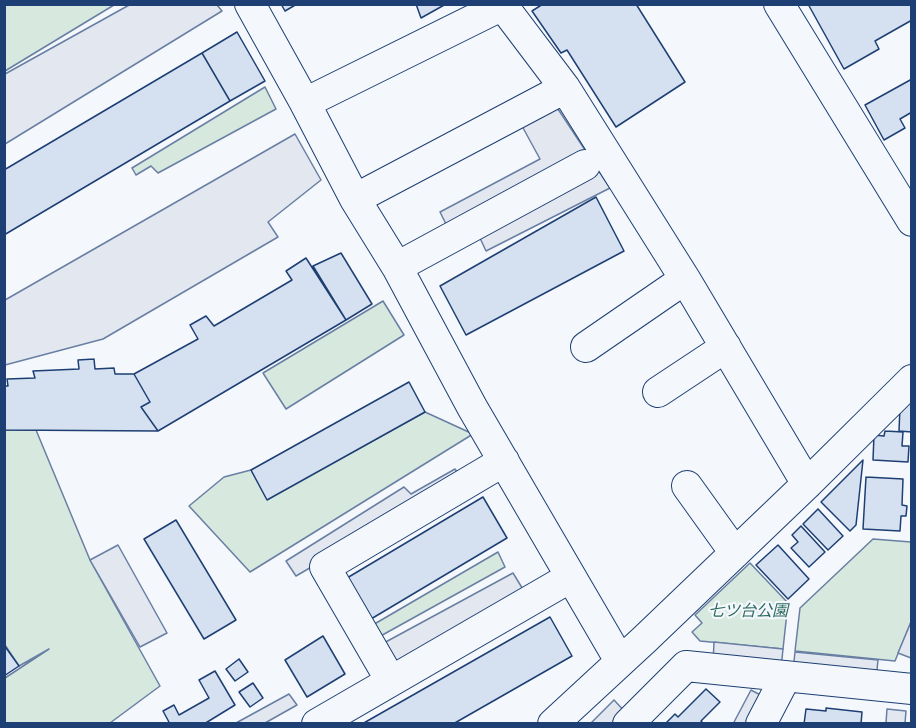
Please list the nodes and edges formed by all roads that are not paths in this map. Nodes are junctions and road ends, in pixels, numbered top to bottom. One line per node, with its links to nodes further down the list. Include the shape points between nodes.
1 (250, 4): 5 (street)
2 (779, 4): 8 (street)
3 (504, 5): 4 (street); 5 (street)
4 (565, 88): 7 (street); 10 (street)
5 (305, 103): 7 (street)
6 (585, 165): 9 (street)
7 (355, 199): 9 (street)
8 (912, 220)
9 (397, 267): 15 (street)
10 (685, 279): 11 (street); 12 (street)
11 (586, 347)
12 (726, 347): 14 (street); 16 (street)
13 (912, 380): 16 (street)
14 (658, 392)
15 (504, 461): 19 (street); 24 (street, via 325,567)
16 (807, 484): 18 (street)
17 (687, 486): 18 (street)
18 (735, 552): 20 (street)
19 (571, 577): 21 (street); 24 (street)
20 (645, 639): 21 (street); 22 (street)
21 (620, 661): 27 (street)
22 (675, 675): 23 (street, via 686,666); 28 (street)
23 (786, 676): 25 (street); 29 (street)
24 (391, 681): 26 (street)
25 (912, 689)
26 (317, 723)
27 (553, 723)
28 (628, 723)
29 (761, 723)

